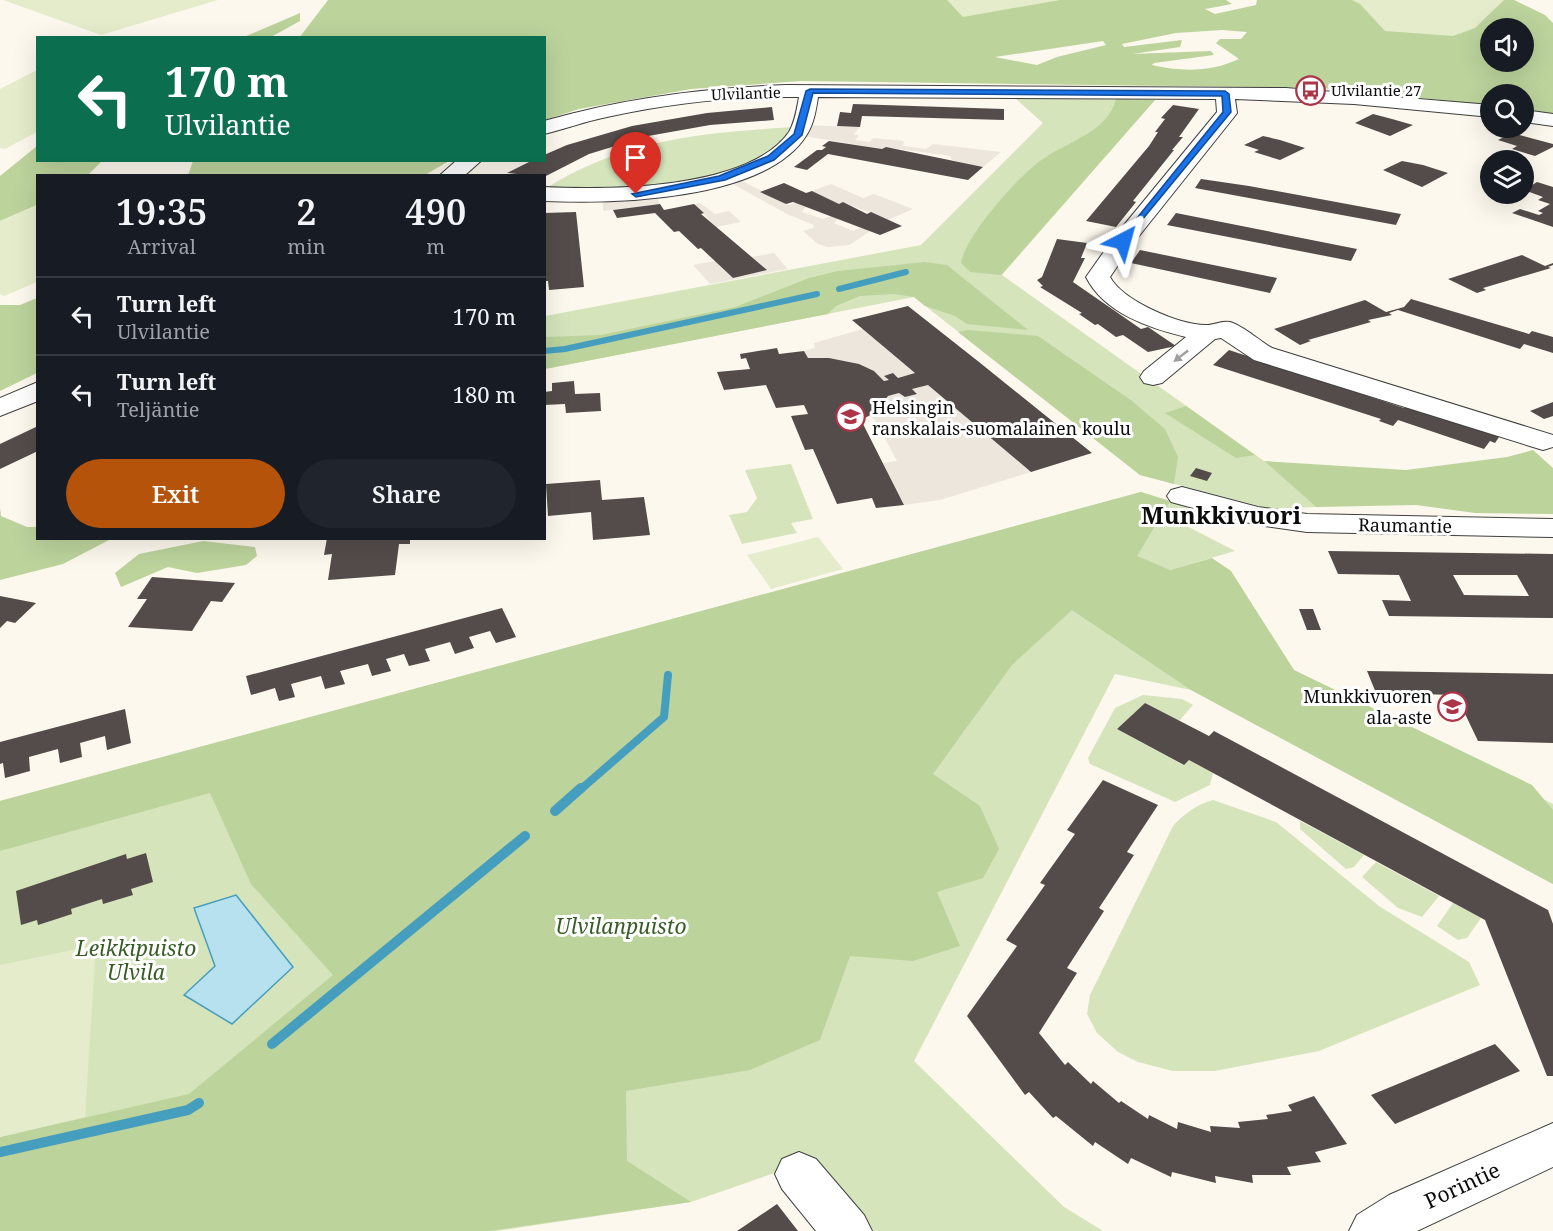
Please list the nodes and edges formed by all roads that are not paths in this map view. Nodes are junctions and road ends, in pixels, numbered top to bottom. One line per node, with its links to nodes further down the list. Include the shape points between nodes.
1 (810, 91): 2 (street, Ulvilantie); 6 (street, Ulvilantie, via 723,93 671,99 609,110); 9 (street, via 798,135 780,152 755,166 693,186 645,193)
2 (1225, 94): 3 (street, Ulvilantie); 10 (street, via 1227,112 1098,277 1099,283 1119,300 1146,315 1180,329)
3 (1480, 110)
4 (1534, 117): 5 (street)
5 (1553, 120)
6 (546, 127)
7 (469, 162): 8 (street)
8 (452, 174)
9 (546, 194)
10 (1207, 333): 11 (street, one-way to 11); 14 (street, via 1226,329 1263,354)
11 (1153, 377)
12 (36, 391): 13 (street)
13 (0, 408)
14 (1543, 441)
15 (1193, 500): 16 (street, Raumantie, via 1198,521 1217,530 1257,516 1307,522)
16 (1553, 528)
17 (1553, 1144): 20 (street, Porintie, via 1406,1211)
18 (799, 1174): 19 (street)
19 (847, 1231)
20 (1374, 1231)

